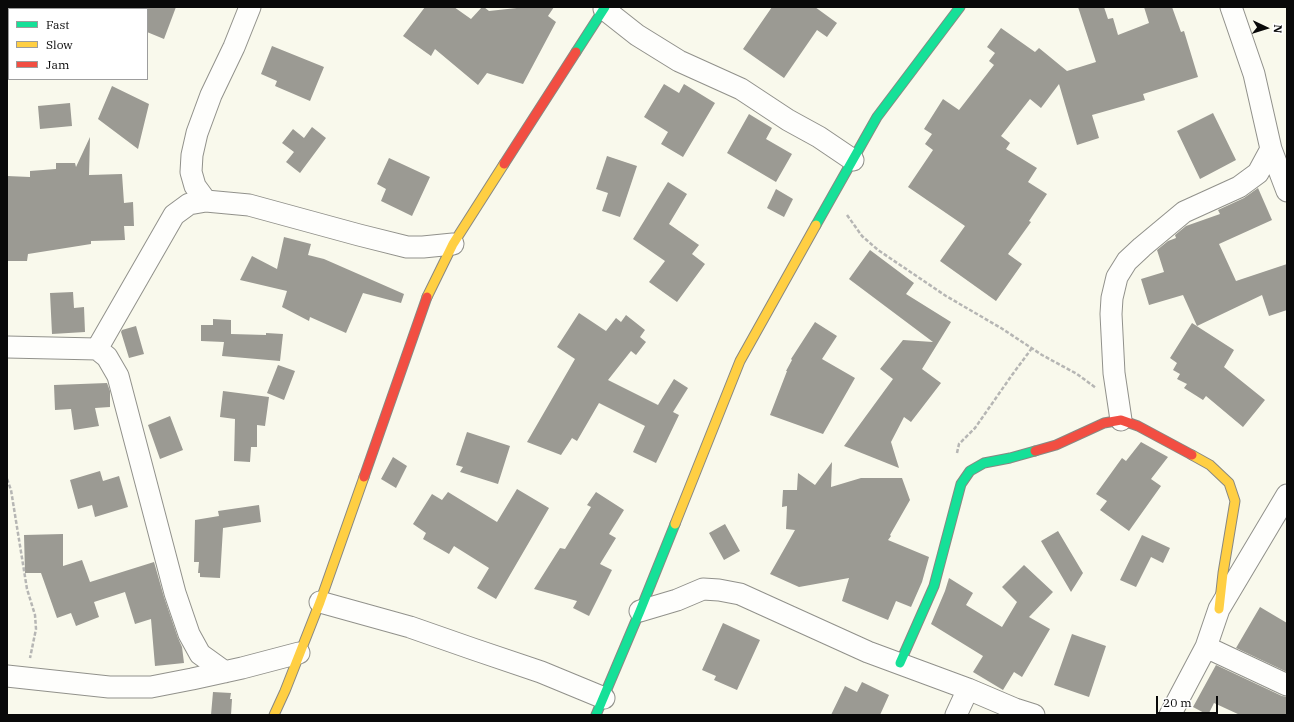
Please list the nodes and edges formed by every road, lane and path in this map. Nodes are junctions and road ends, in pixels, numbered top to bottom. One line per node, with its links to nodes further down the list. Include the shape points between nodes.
1 (250, 7): 9 (street, via 197,133 191,172 195,186)
2 (960, 7): 6 (street, via 877,117)
3 (1231, 7): 5 (street, via 1254,74)
4 (604, 8): 6 (street, via 637,35 679,61 741,89); 10 (street)
5 (1271, 150): 8 (street); 14 (street, via 1258,173 1239,187 1184,212 1127,261 1117,277 1112,298 1112,314 1114,373)
6 (853, 160): 7 (street)
7 (835, 189): 12 (path, via 848,217 862,236 878,250 946,296); 20 (street, via 740,361)
8 (1287, 191)
9 (206, 201): 10 (street, via 249,205 407,247); 13 (street, via 190,204 174,215)
10 (453, 244): 18 (street, via 425,300)
11 (7, 347): 13 (street)
12 (1032, 348): 14 (path, via 1104,394); 16 (path, via 975,428 960,444 954,464)
13 (97, 349): 24 (street, via 107,357 118,376 188,634 200,654)
14 (1121, 416): 16 (street, via 1056,445 984,463 970,471); 19 (street, via 1210,465 1229,483 1235,501)
15 (7, 479): 25 (path, via 36,629)
16 (960, 484): 23 (street, via 934,586)
17 (1287, 495): 19 (street)
18 (320, 602): 22 (street); 28 (street, via 410,627 541,672)
19 (1219, 609): 21 (street)
20 (640, 611): 23 (street, via 703,589 720,590 740,594 868,652); 28 (street)
21 (1206, 647): 26 (street); 29 (street)
22 (299, 653): 24 (street); 30 (street)
23 (900, 663): 27 (street)
24 (225, 672): 25 (street, via 151,687 109,688)
25 (16, 677)
26 (1287, 685)
27 (968, 689): 31 (street); 32 (street)
28 (600, 707)
29 (1173, 709): 33 (street)
30 (274, 715)
31 (956, 715)
32 (1034, 715)
33 (1159, 715)

